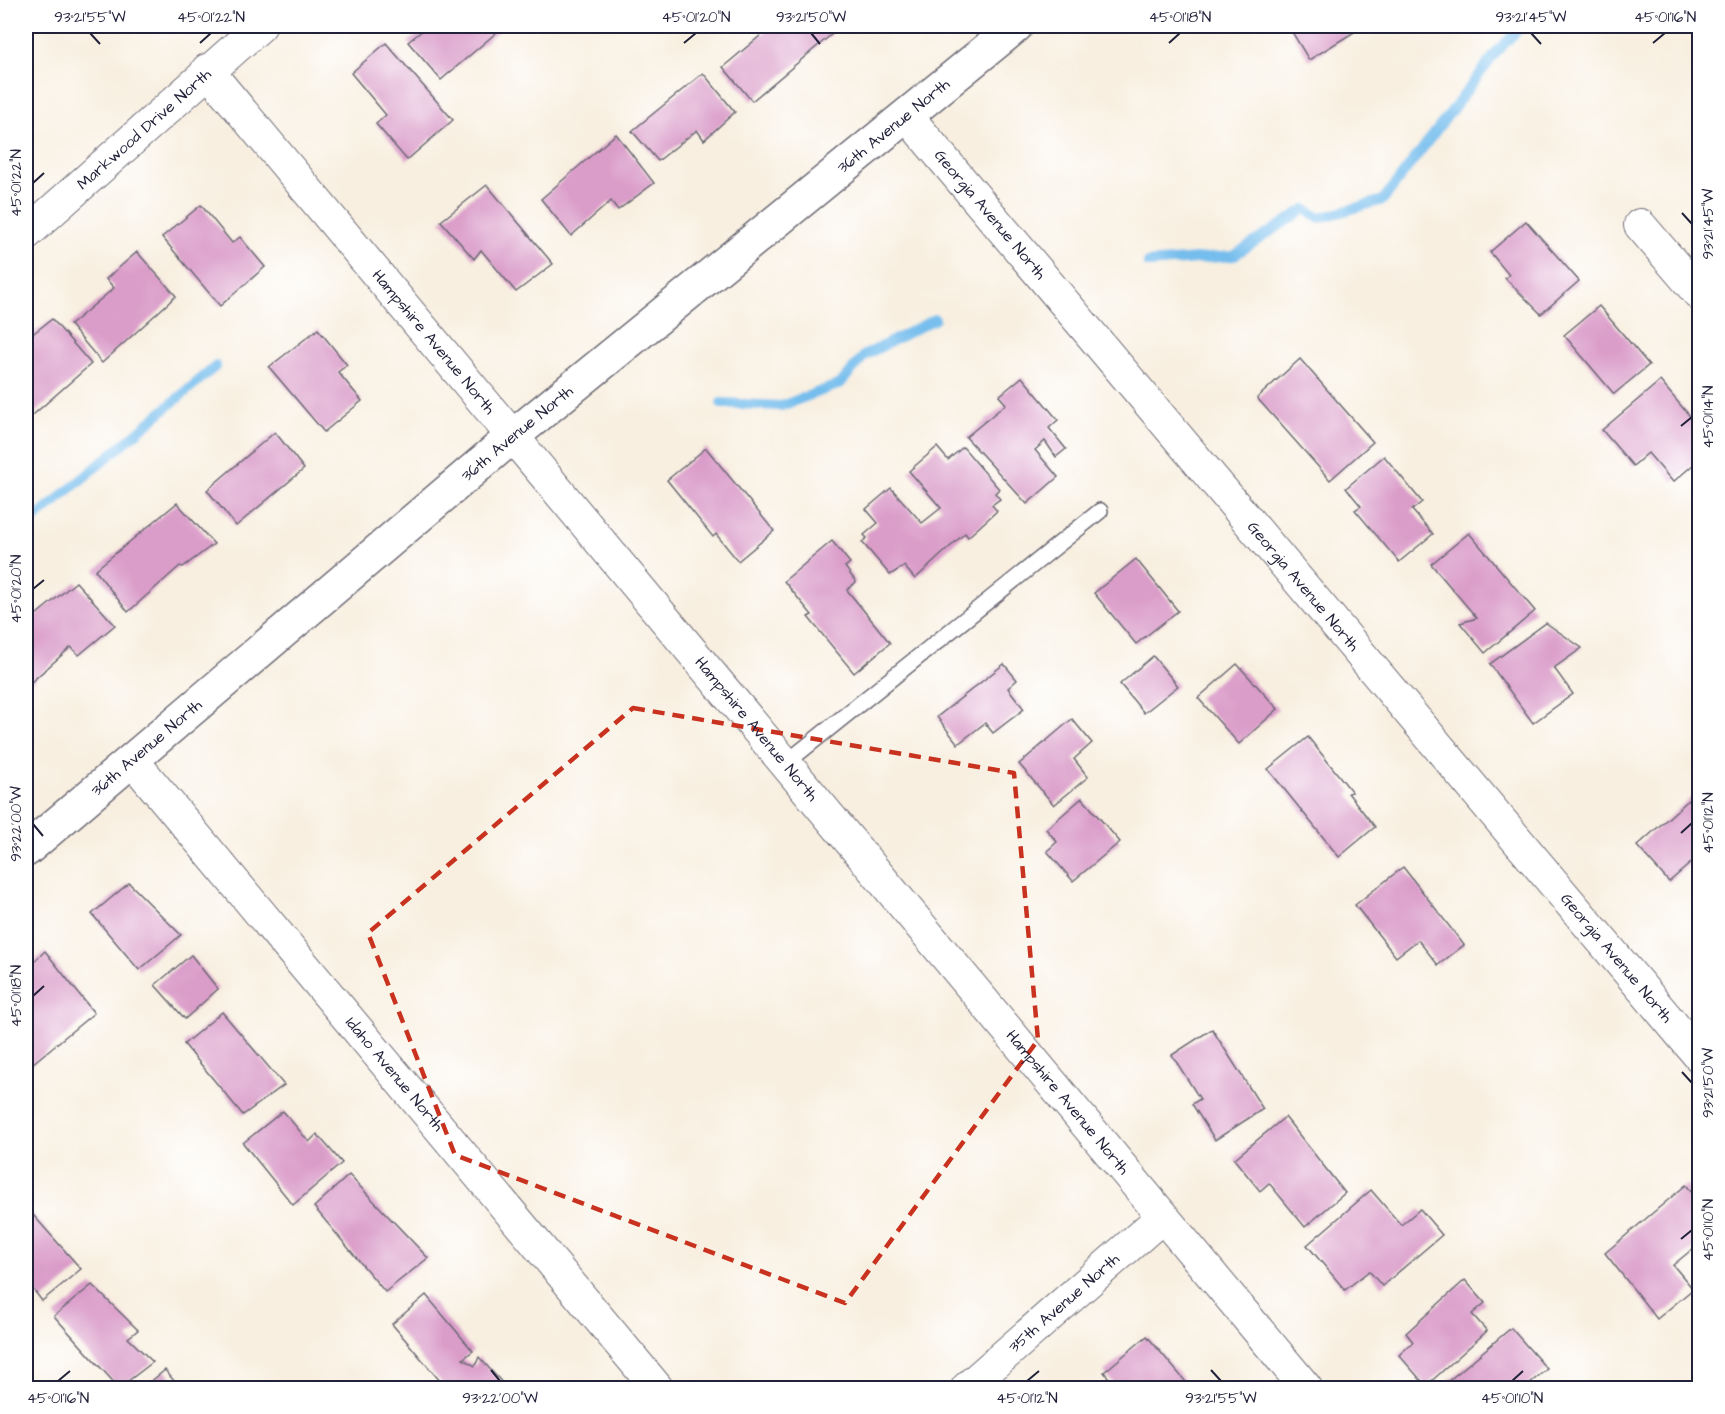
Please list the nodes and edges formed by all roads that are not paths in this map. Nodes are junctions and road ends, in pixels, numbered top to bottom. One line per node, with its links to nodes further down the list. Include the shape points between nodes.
1 (261, 26): 3 (street, Markwood Drive North)
2 (1017, 26): 4 (street, 36th Avenue North)
3 (207, 70): 6 (street, Markwood Drive North); 8 (street, Hampshire Avenue North)
4 (907, 117): 8 (street, 36th Avenue North); 13 (street, Georgia Avenue North)
5 (1640, 225): 7 (street)
6 (26, 234)
7 (1700, 295)
8 (513, 436): 10 (street, 36th Avenue North); 11 (street, Hampshire Avenue North)
9 (1100, 512): 11 (lane)
10 (133, 761): 12 (street, 36th Avenue North); 15 (street, Idaho Avenue North)
11 (786, 763): 14 (street, Hampshire Avenue North)
12 (26, 850)
13 (1700, 1058)
14 (1162, 1217): 16 (street, 35th Avenue North); 17 (street, Hampshire Avenue North)
15 (657, 1389)
16 (967, 1389)
17 (1305, 1389)

